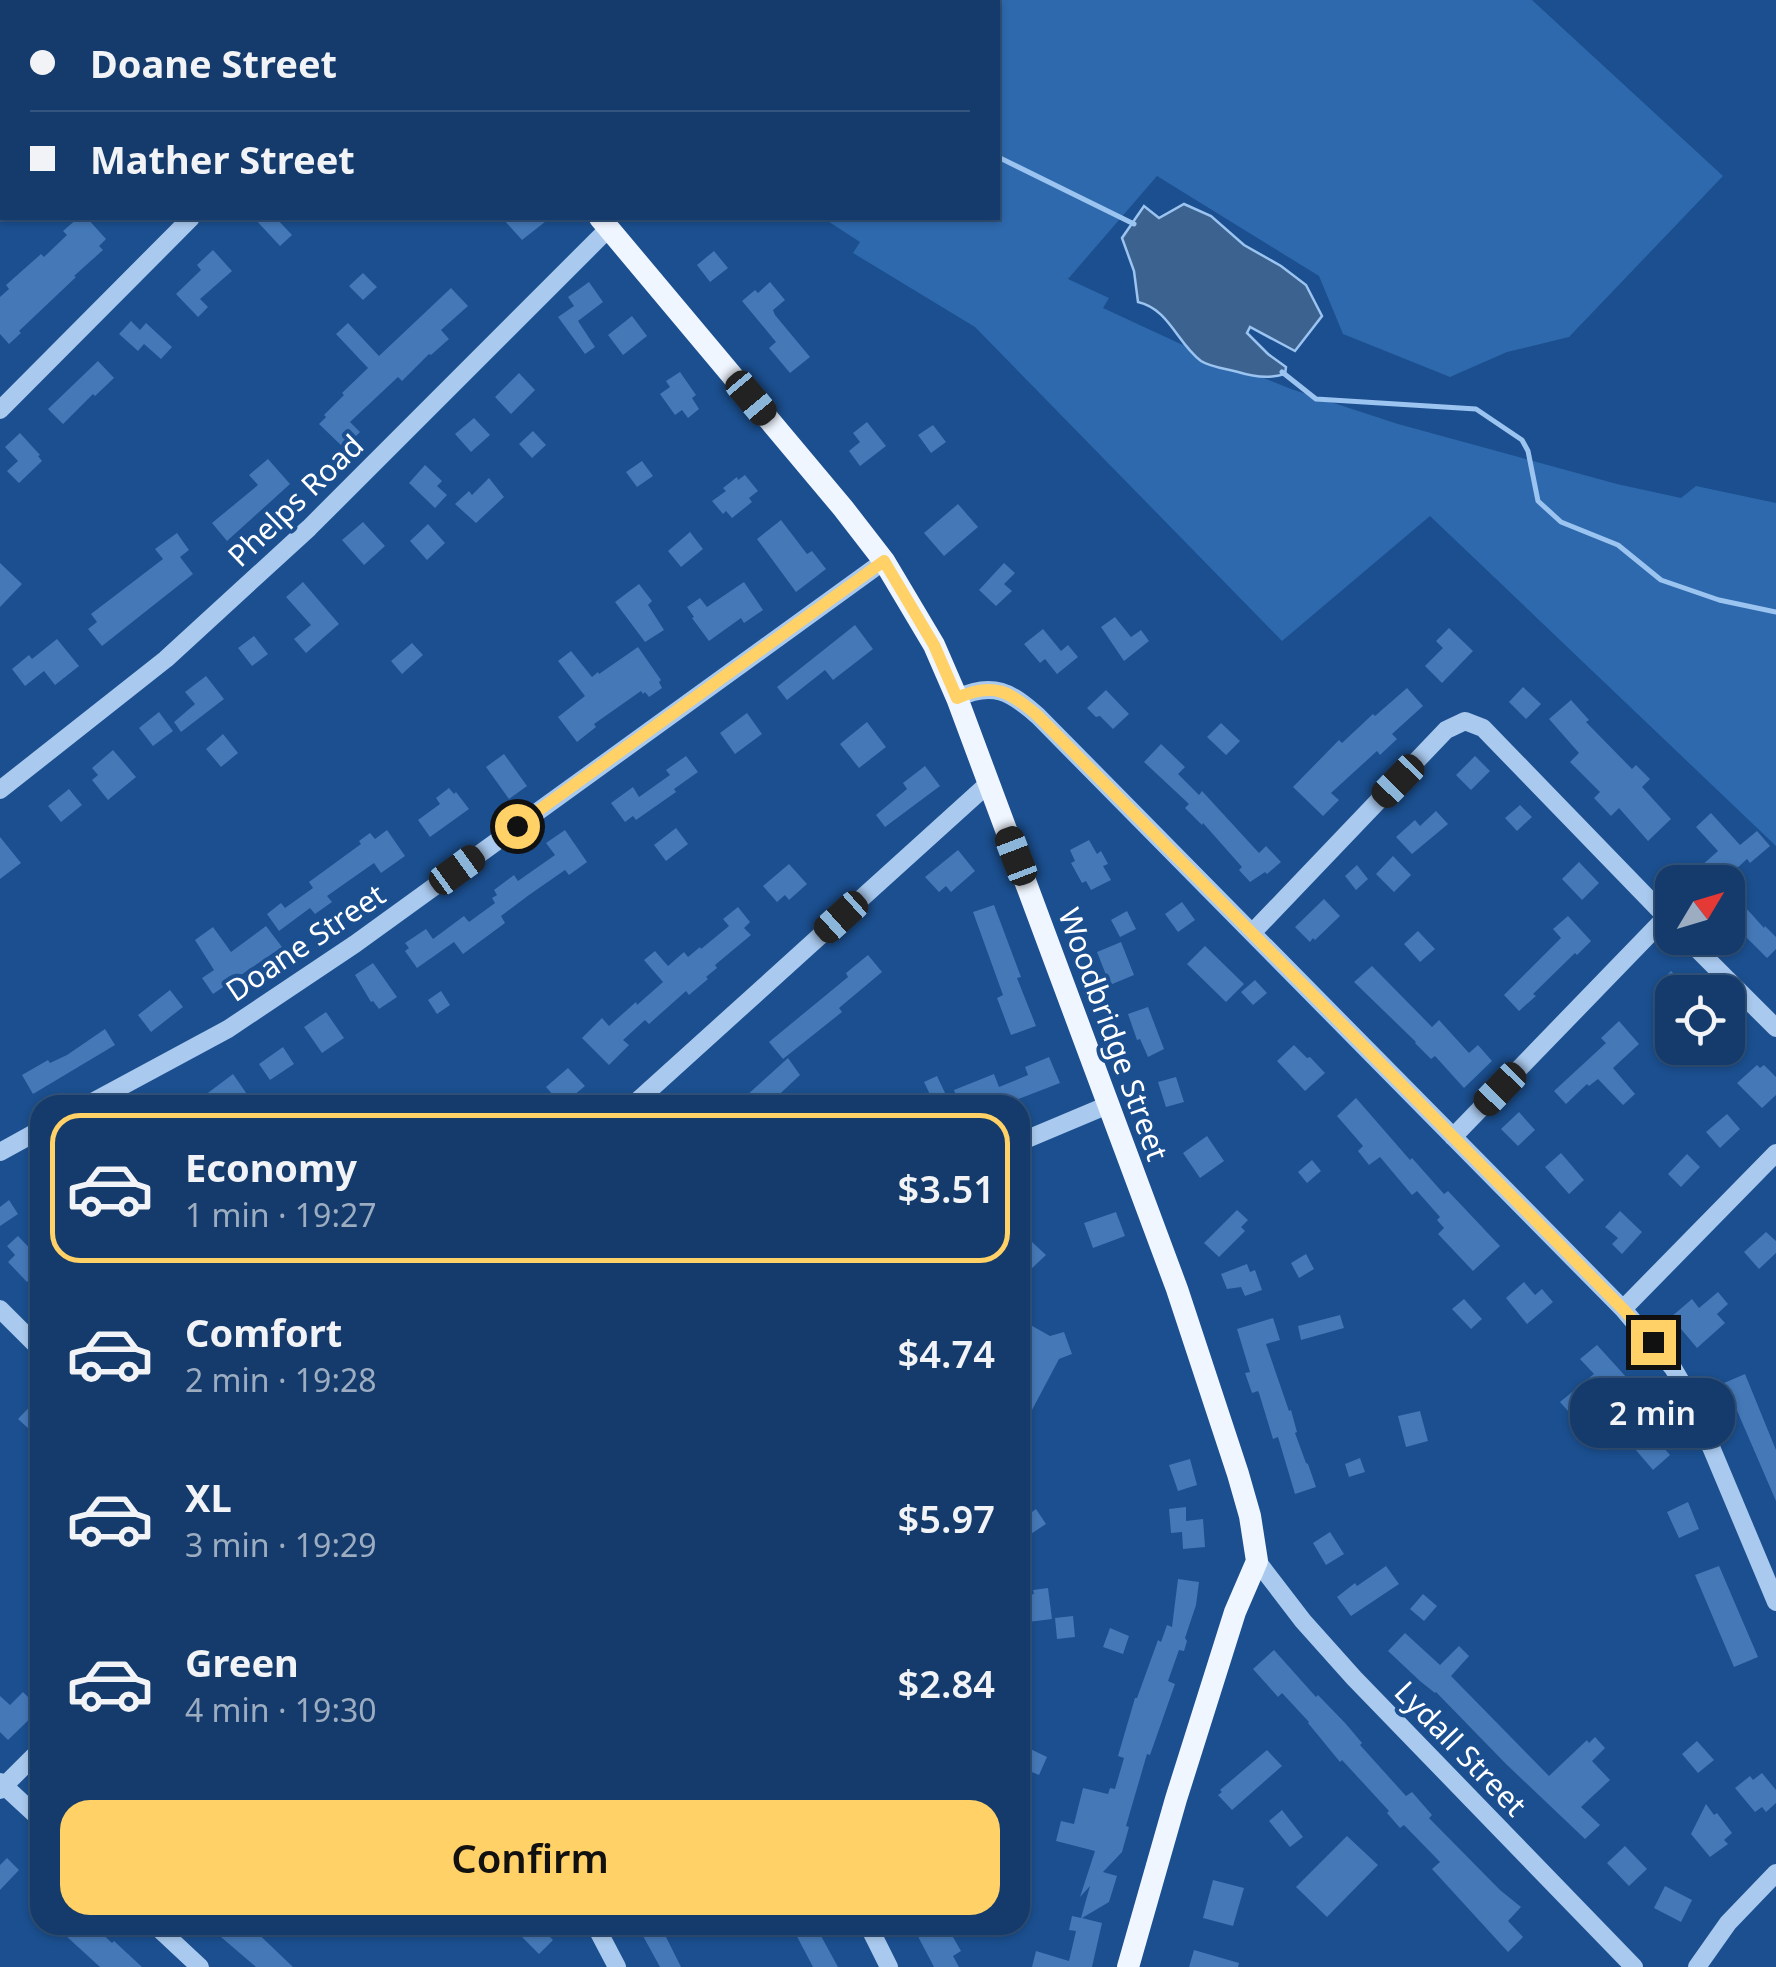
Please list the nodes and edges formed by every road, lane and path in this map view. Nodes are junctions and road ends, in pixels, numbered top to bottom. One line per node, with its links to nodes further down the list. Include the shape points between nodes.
1 (189, 220): 3 (street)
2 (605, 223): 4 (main road, Woodbridge Street); 7 (street, Phelps Road, via 309,528 166,659)
3 (0, 410)
4 (884, 561): 5 (main road, Woodbridge Street); 13 (street, Doane Street, via 355,944 228,1029)
5 (957, 698): 6 (main road, Woodbridge Street); 9 (street, via 995,689 1018,698)
6 (989, 783): 14 (street); 15 (main road, Woodbridge Street)
7 (0, 790)
8 (1655, 906): 9 (street, via 1483,728 1465,721 1446,730)
9 (1252, 933): 17 (street)
10 (1655, 934): 17 (street)
11 (1703, 955): 12 (street)
12 (1776, 1028)
13 (105, 1095)
14 (644, 1095)
15 (1108, 1106): 18 (street); 24 (main road, Woodbridge Street, via 1238,1474)
16 (30, 1136): 19 (street)
17 (1453, 1137): 22 (street)
18 (1030, 1138)
19 (0, 1152)
20 (1776, 1153): 22 (street)
21 (0, 1309): 23 (street)
22 (1623, 1309): 25 (street, via 1690,1396)
23 (30, 1339)
24 (1256, 1561): 36 (main road); 37 (street, Lydall Street, via 1354,1678)
25 (1776, 1602)
26 (30, 1759): 27 (street)
27 (1, 1786): 28 (street)
28 (30, 1811)
29 (1776, 1872): 38 (street)
30 (165, 1935): 33 (street)
31 (600, 1935): 34 (street)
32 (873, 1935): 35 (street)
33 (200, 1967)
34 (617, 1967)
35 (889, 1967)
36 (1128, 1967)
37 (1634, 1967)
38 (1697, 1967)

